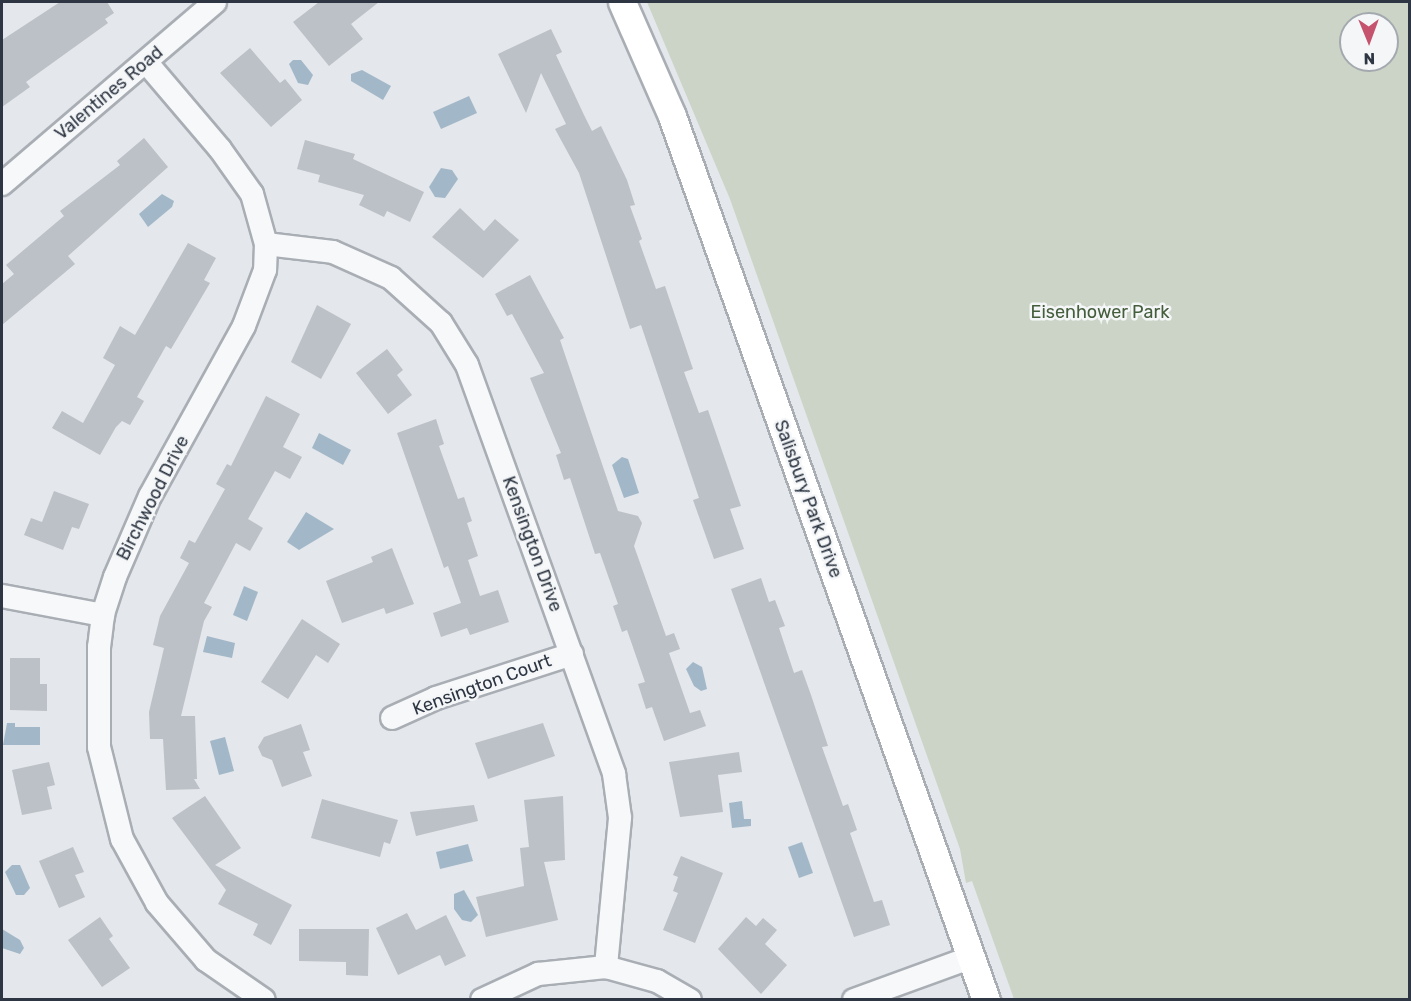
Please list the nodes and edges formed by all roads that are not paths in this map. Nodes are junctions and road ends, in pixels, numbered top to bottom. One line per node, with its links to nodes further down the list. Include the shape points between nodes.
1 (215, 2): 3 (street, Valentines Road)
2 (622, 4): 10 (main road, Salisbury Park Drive, via 672,116)
3 (146, 62): 4 (street, Valentines Road); 5 (street, Birchwood Drive, via 240,175 260,214)
4 (2, 184)
5 (266, 244): 7 (street, Birchwood Drive, via 265,270 257,298 150,496 123,554); 8 (street, Kensington Drive, via 316,248 367,264 411,293 441,323 478,390)
6 (2, 596): 7 (street)
7 (103, 615): 12 (street, Birchwood Drive, via 98,679 99,747 126,848 157,903 185,940 230,980)
8 (572, 654): 9 (street, Kensington Court, via 464,688); 11 (street, Kensington Drive, via 619,793)
9 (392, 718)
10 (972, 957): 15 (street); 16 (main road, Salisbury Park Drive)
11 (606, 967): 13 (street, via 538,974); 14 (street, via 657,981)
12 (264, 999)
13 (482, 999)
14 (690, 999)
15 (854, 999)
16 (986, 999)

